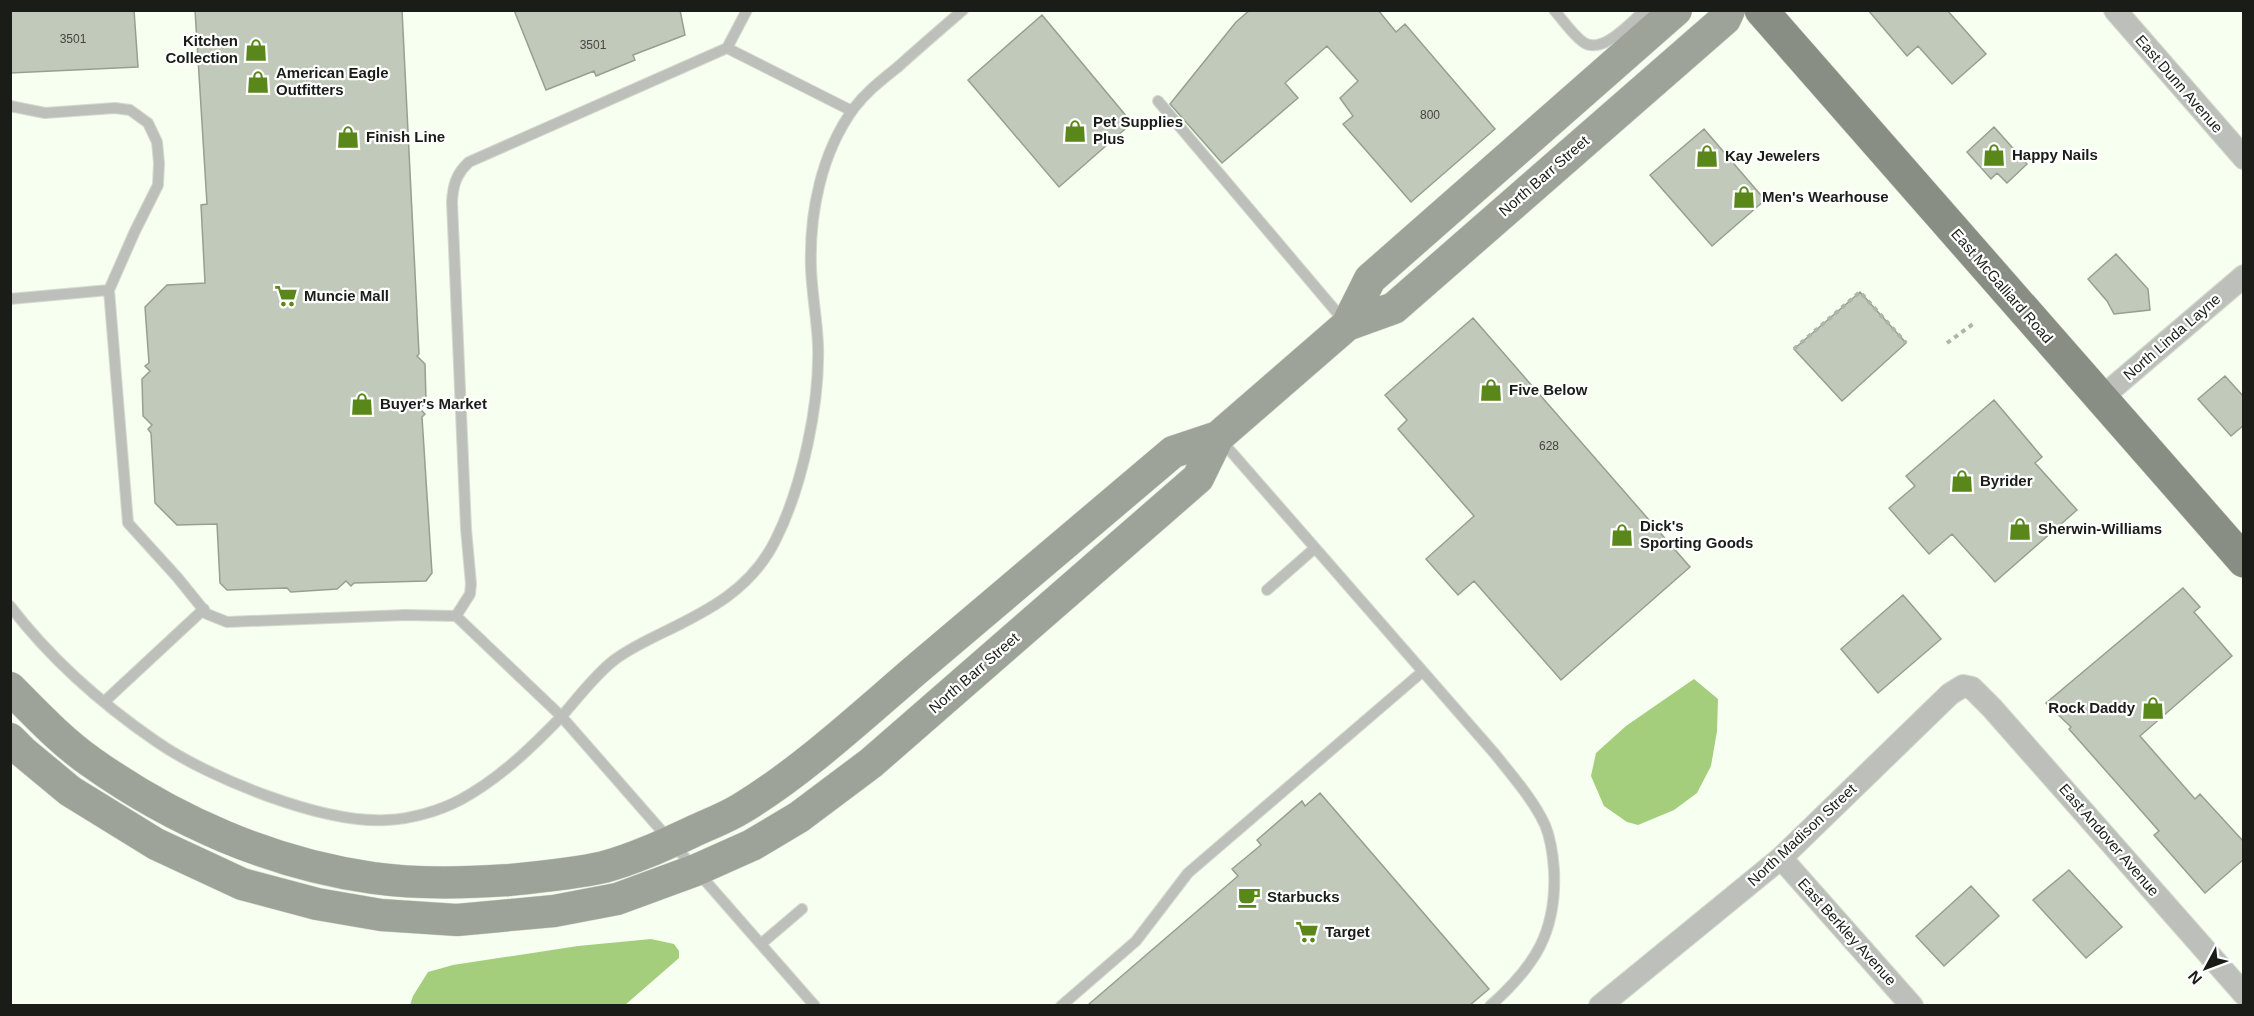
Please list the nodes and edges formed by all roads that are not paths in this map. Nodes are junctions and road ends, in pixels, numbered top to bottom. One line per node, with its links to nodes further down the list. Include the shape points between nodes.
1 (747, 10): 9 (lane)
2 (963, 10): 12 (lane, via 868,92)
3 (1554, 10): 4 (lane, via 1583,43 1594,46 1609,41)
4 (1645, 10)
5 (1676, 10): 17 (street, North Barr Street, via 1370,279)
6 (1729, 10): 17 (street, North Barr Street, via 1725,19 1394,308)
7 (1761, 10): 18 (main road, East McGalliard Road)
8 (2115, 10): 13 (street, East Dunn Avenue)
9 (727, 48): 12 (lane); 25 (lane, via 469,162 459,171 452,202 471,584 470,594)
10 (1158, 101): 17 (lane)
11 (10, 106): 15 (lane, via 45,113 115,108 130,110 148,123 157,142 158,185)
12 (852, 111): 30 (lane, via 833,147 812,218 811,270 818,348 815,397 794,494 775,543 744,585 707,611 617,658)
13 (2244, 158)
14 (2244, 276): 18 (street, North Linda Layne)
15 (109, 290): 16 (lane); 24 (lane, via 128,523)
16 (10, 299)
17 (1347, 325): 19 (street, North Barr Street)
18 (2101, 398): 21 (main road, East McGalliard Road)
19 (1218, 437): 20 (lane); 32 (street, North Barr Street, via 1173,452 855,722 771,788 741,809); 34 (street, North Barr Street, via 1198,478 871,764 790,823)
20 (1315, 548): 22 (lane); 26 (lane)
21 (2244, 561)
22 (1267, 590)
23 (10, 606): 29 (lane, via 39,640)
24 (204, 609): 25 (lane, via 227,622); 29 (lane)
25 (456, 616): 30 (lane)
26 (1422, 672): 39 (lane, via 1188,873 1136,941); 40 (lane, via 1525,791 1546,827 1553,854 1555,891 1551,921 1520,977)
27 (10, 688): 31 (street)
28 (1972, 688): 33 (street, North Madison Street, via 1963,686 1950,694); 37 (street, East Andover Avenue)
29 (105, 701): 30 (lane, via 160,744 215,774 267,796 363,819 397,818 438,810 460,800 501,774)
30 (561, 716): 32 (lane)
31 (28, 743): 32 (street, North Barr Street, via 90,761 137,792 224,836 289,861 350,875 448,882 549,876 605,867); 34 (street, North Barr Street, via 70,791 156,844 242,884 317,904 381,915 457,920 554,911 617,899)
32 (672, 842): 34 (lane)
33 (1781, 858): 41 (street, North Madison Street); 42 (street, East Berkley Avenue)
34 (696, 870): 36 (lane)
35 (802, 909): 36 (lane)
36 (761, 944): 38 (lane)
37 (2244, 994)
38 (815, 1005)
39 (1061, 1005)
40 (1490, 1005)
41 (1600, 1005)
42 (1912, 1005)

